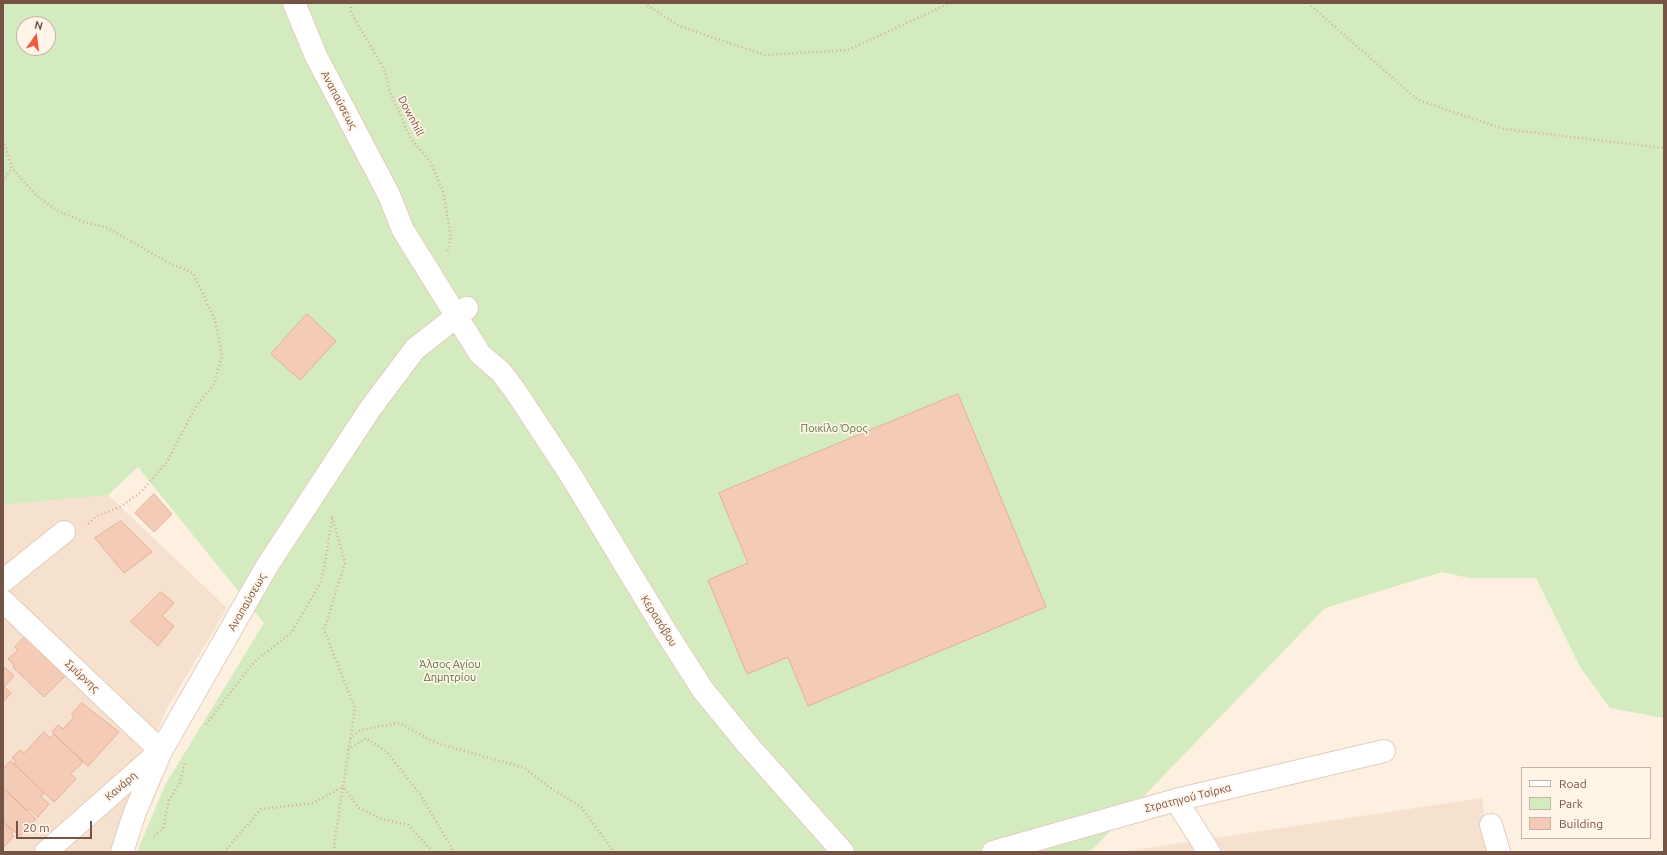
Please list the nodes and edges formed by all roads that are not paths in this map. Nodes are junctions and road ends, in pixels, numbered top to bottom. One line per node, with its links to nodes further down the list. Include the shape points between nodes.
1 (294, 3): 2 (street, Αναπαύσεως, via 316,56 389,195 417,230)
2 (465, 318): 6 (street, Αναπαύσεως, via 424,356 401,369 370,409 267,566); 12 (street, Κερασόβου, via 480,354 501,372 572,477 703,690 747,744)
3 (64, 532): 4 (street)
4 (3, 581)
5 (3, 601): 6 (street, Σμύρνης)
6 (161, 751): 10 (street, Κανάρη); 11 (street, Αναπαύσεως, via 135,812)
7 (1384, 751): 8 (street, Στρατηγού Τσίρκα)
8 (1176, 800): 13 (street, Στρατηγού Τσίρκα); 14 (street)
9 (1491, 825): 15 (street)
10 (46, 852)
11 (122, 852)
12 (843, 852)
13 (993, 852)
14 (1209, 852)
15 (1499, 852)

